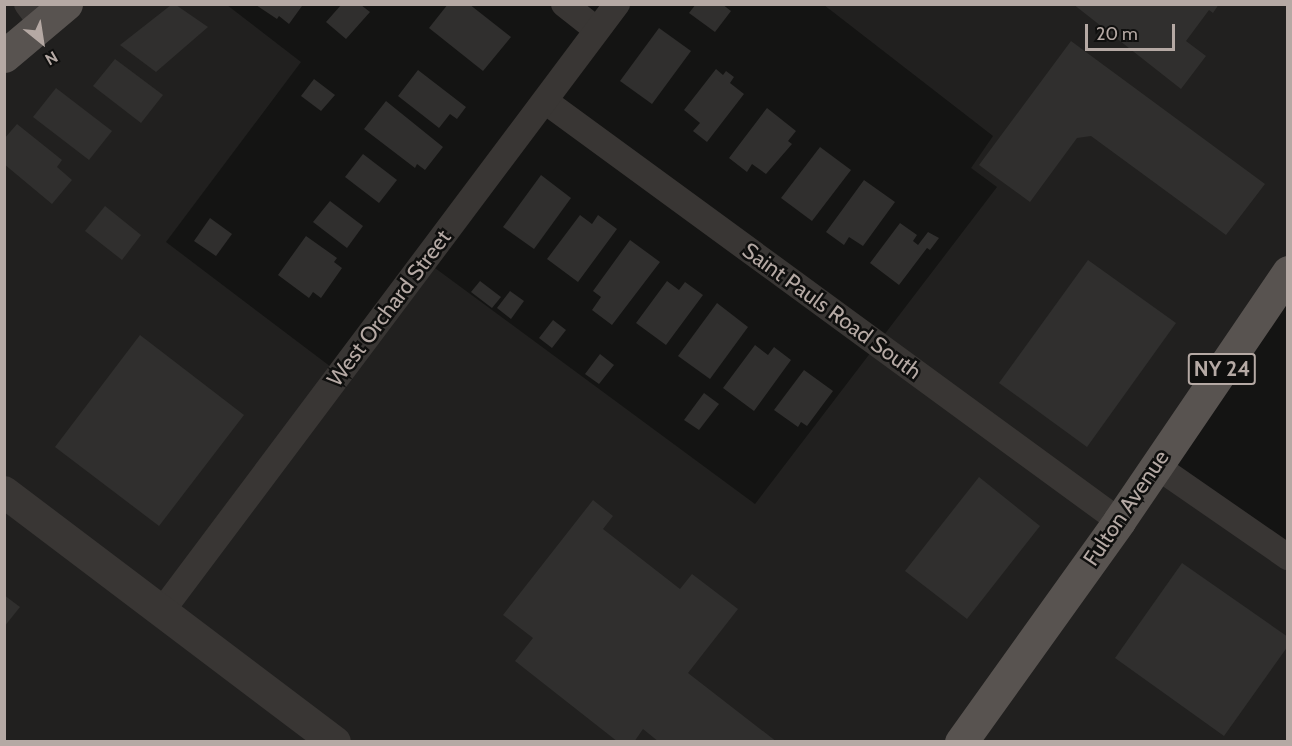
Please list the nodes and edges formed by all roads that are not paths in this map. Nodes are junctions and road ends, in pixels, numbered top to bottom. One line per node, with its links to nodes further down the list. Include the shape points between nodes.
1 (564, 4): 4 (street)
2 (616, 4): 4 (street, West Orchard Street)
3 (45, 11): 5 (main road)
4 (597, 30): 6 (street, West Orchard Street)
5 (4, 56)
6 (545, 101): 10 (street, Saint Pauls Road South); 12 (street, West Orchard Street)
7 (1287, 272): 8 (main road, Fulton Avenue / NY 24)
8 (1155, 465): 10 (main road, Fulton Avenue / NY 24); 11 (street)
9 (4, 492): 12 (street)
10 (1119, 521): 14 (main road, Fulton Avenue / NY 24)
11 (1287, 557)
12 (162, 611): 13 (street)
13 (335, 741)
14 (961, 741)

